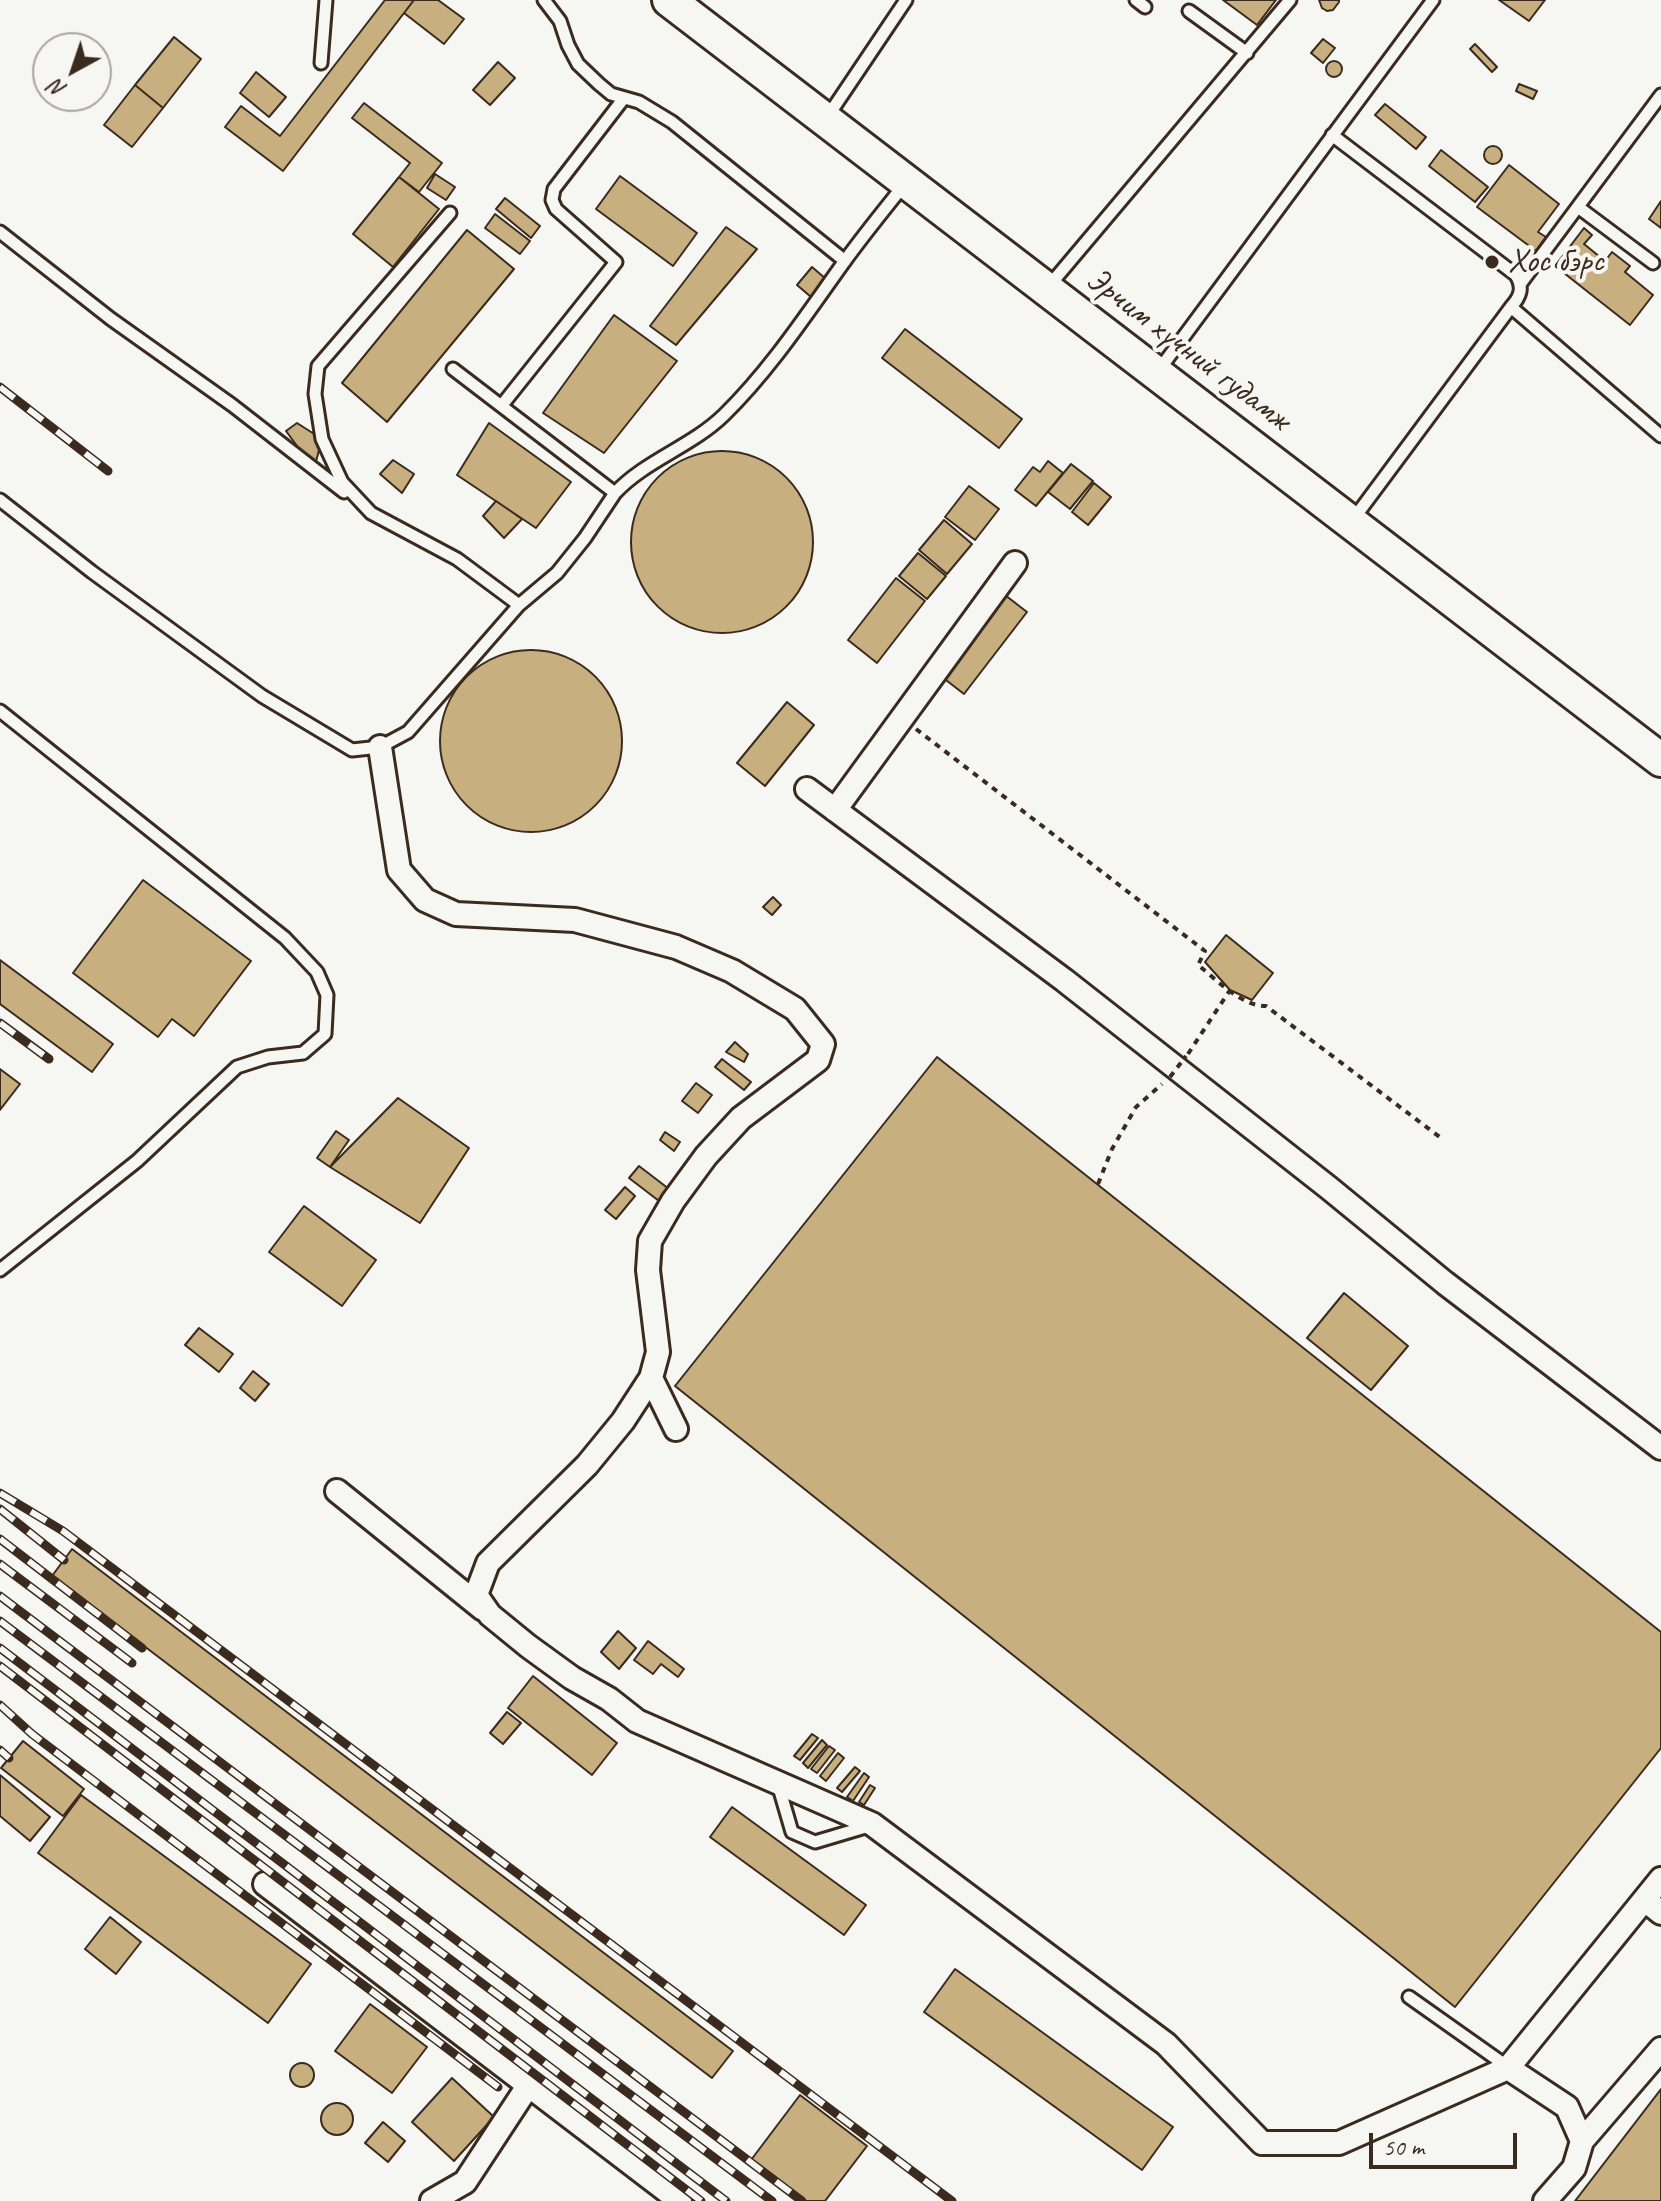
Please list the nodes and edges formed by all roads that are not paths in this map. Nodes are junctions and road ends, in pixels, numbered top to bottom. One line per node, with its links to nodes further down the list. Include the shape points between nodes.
1 (326, 0): 9 (lane)
2 (544, 0): 11 (lane, via 560,21 578,64 611,94)
3 (669, 0): 12 (main road, Эрчим хүчний гудамж)
4 (906, 0): 12 (lane)
5 (1290, 0): 8 (lane)
6 (1433, 0): 13 (lane)
7 (1189, 11): 8 (lane)
8 (1247, 53): 21 (lane)
9 (321, 63)
10 (1661, 95): 15 (lane)
11 (624, 98): 18 (lane, via 672,122); 25 (lane, via 568,169 552,200 616,262)
12 (825, 120): 14 (main road, Эрчим хүчний гудамж)
13 (1332, 135): 20 (lane); 24 (lane)
14 (907, 182): 18 (lane); 21 (main road, Эрчим хүчний гудамж)
15 (1578, 207): 19 (lane); 20 (lane)
16 (450, 213): 29 (lane, via 318,366 315,394 322,439 342,482)
17 (0, 232): 29 (lane)
18 (845, 261): 27 (lane, via 795,332 723,417)
19 (1653, 263)
20 (1521, 283): 22 (lane)
21 (1046, 289): 24 (main road, Эрчим хүчний гудамж)
22 (1511, 307): 26 (lane); 30 (lane)
23 (453, 369): 25 (lane)
24 (1157, 374): 30 (main road, Эрчим хүчний гудамж)
25 (502, 405): 27 (lane)
26 (1661, 436)
27 (615, 493): 32 (lane, via 557,573)
28 (0, 500): 34 (lane, via 262,696 352,750)
29 (368, 510): 32 (lane, via 457,559)
30 (1351, 523): 35 (main road, Эрчим хүчний гудамж)
31 (1015, 563): 37 (street)
32 (519, 605): 34 (lane, via 408,732)
33 (0, 711): 38 (lane, via 285,938 317,972 327,995 325,1034 303,1053 237,1067 137,1161)
34 (380, 747): 39 (street, via 399,870 425,900 456,914 575,920 676,947 732,971 786,1003 823,1044 818,1060 741,1118 706,1156 650,1241 648,1270 658,1352)
35 (1661, 760)
36 (807, 789): 37 (street)
37 (835, 810): 41 (street, via 1064,980)
38 (0, 1270)
39 (651, 1378): 40 (street); 43 (street, via 587,1465 488,1563 476,1595)
40 (676, 1429)
41 (1661, 1448)
42 (337, 1491): 43 (street)
43 (490, 1615): 44 (street, via 637,1721)
44 (778, 1783): 45 (street); 45 (lane, via 792,1832 815,1842)
45 (872, 1824): 51 (street, via 1166,2044 1262,2143 1339,2143)
46 (1661, 1879): 48 (street)
47 (265, 1884): 52 (street)
48 (1653, 1906): 51 (street)
49 (1409, 1997): 51 (lane)
50 (1661, 2049): 53 (street)
51 (1508, 2068): 53 (street, via 1567,2107)
52 (528, 2086): 54 (street, via 465,2182); 55 (street)
53 (1582, 2141): 56 (street, via 1574,2168)
54 (432, 2201)
55 (680, 2201)
56 (1545, 2201)

